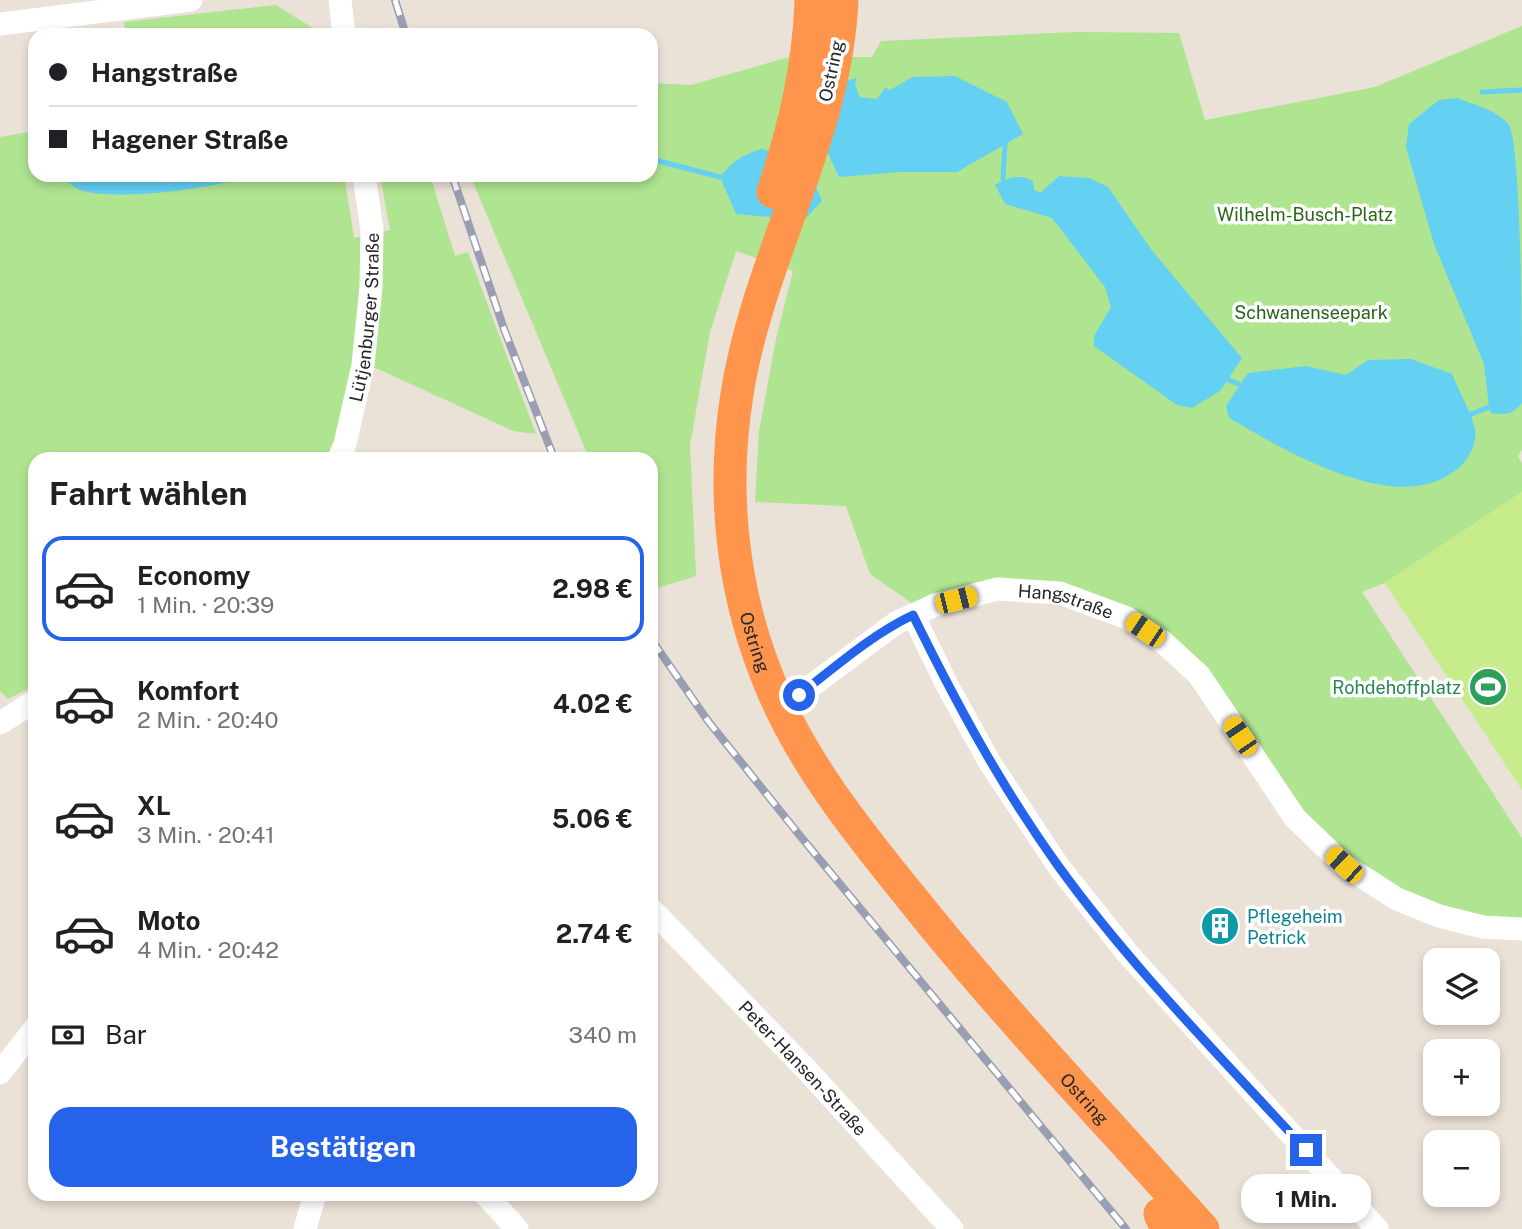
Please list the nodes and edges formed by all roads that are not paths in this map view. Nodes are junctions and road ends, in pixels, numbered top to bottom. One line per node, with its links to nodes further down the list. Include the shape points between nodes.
1 (191, 0): 4 (street)
2 (341, 0): 5 (street)
3 (826, 15): 18 (highway, Ostring, via 804,80 760,264 731,322 716,382 707,482 709,527 728,631 760,715 829,828 955,987)
4 (0, 24)
5 (343, 28)
6 (365, 182): 7 (street, Lütjenburger Straße, via 372,230 371,287 363,365)
7 (342, 452)
8 (913, 615): 9 (street, Hangstraße, via 868,642); 13 (street, Hangstraße, via 998,589 1060,593 1127,618 1199,674 1295,818 1344,865 1397,900 1439,916 1483,927); 24 (street, via 990,763 1059,867 1128,954)
9 (799, 695)
10 (28, 705): 11 (street)
11 (0, 723)
12 (658, 916): 21 (street, Peter-Hansen-Straße)
13 (1522, 929)
14 (28, 1037): 15 (street)
15 (0, 1073)
16 (313, 1201): 19 (street)
17 (491, 1201): 20 (street)
18 (1166, 1214): 22 (highway, Ostring); 23 (highway)
19 (305, 1229)
20 (517, 1229)
21 (952, 1229)
22 (1203, 1229)
23 (1220, 1229)
24 (1377, 1229)

